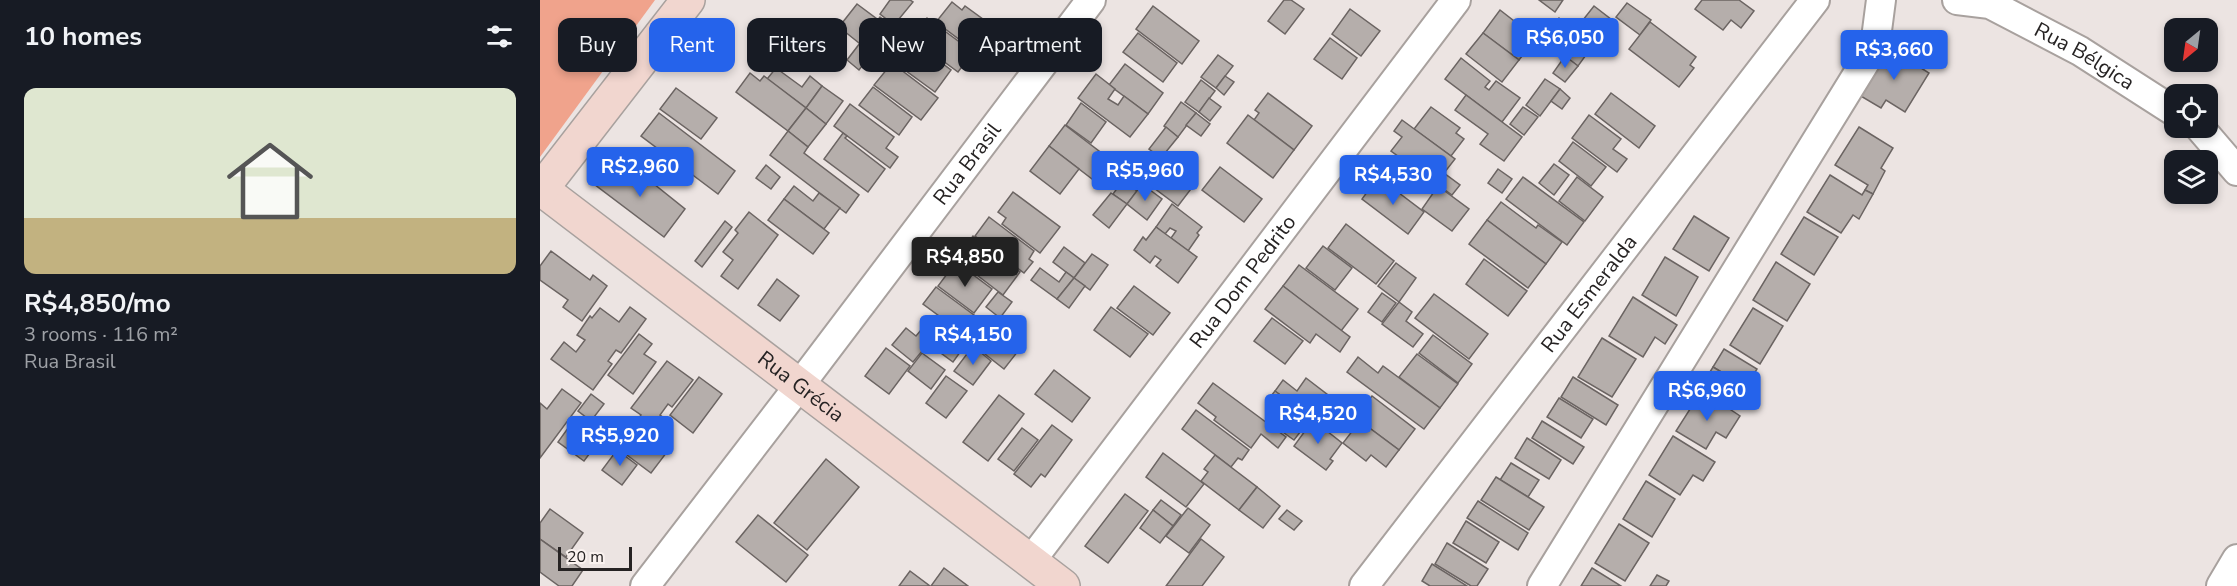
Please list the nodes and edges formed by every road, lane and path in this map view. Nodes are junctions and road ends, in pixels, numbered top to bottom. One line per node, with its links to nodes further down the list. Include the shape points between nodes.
1 (688, 0): 10 (main road)
2 (1091, 0): 11 (street, Rua Brasil)
3 (1456, 0): 13 (street, Rua Dom Pedrito)
4 (1815, 0): 16 (street, Rua Esmeralda)
5 (1881, 0): 17 (street, via 1875,46)
6 (1957, 0): 7 (street, Rua Bélgica, via 1990,4 2080,51)
7 (2164, 105)
8 (2208, 138): 9 (street)
9 (2237, 171)
10 (540, 190): 11 (main road, Rua Grécia)
11 (800, 386): 13 (main road, Rua Grécia); 14 (street, Rua Brasil)
12 (2237, 559): 18 (street)
13 (1030, 562): 15 (main road, Rua Grécia)
14 (645, 586)
15 (1063, 586)
16 (1364, 586)
17 (1542, 586)
18 (2221, 586)

